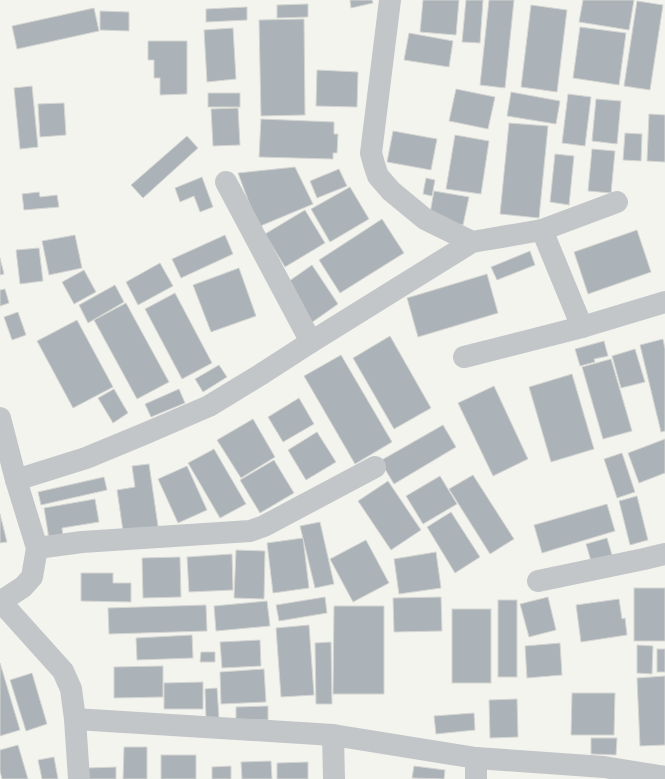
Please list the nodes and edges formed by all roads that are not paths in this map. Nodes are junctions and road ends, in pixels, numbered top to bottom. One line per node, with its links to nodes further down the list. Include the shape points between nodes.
1 (390, 0): 5 (street, via 371,153 378,176 391,192 425,219)
2 (226, 182): 8 (street)
3 (617, 202): 4 (street)
4 (542, 230): 5 (street); 7 (street)
5 (472, 242): 8 (street)
6 (665, 302): 7 (street)
7 (582, 327): 9 (street)
8 (311, 342): 12 (street, via 209,406 86,458)
9 (464, 357)
10 (0, 418): 12 (street)
11 (375, 467): 13 (street, via 250,531 82,542)
12 (16, 480): 13 (street)
13 (37, 548): 16 (street, via 32,577 23,587)
14 (665, 554): 15 (street)
15 (538, 581)
16 (1, 602): 17 (street, via 63,671 71,689)
17 (75, 719): 18 (street); 21 (street)
18 (333, 735): 19 (street); 22 (street)
19 (476, 758): 20 (street, via 604,767); 23 (street)
20 (665, 777)
21 (79, 779)
22 (334, 779)
23 (476, 779)

